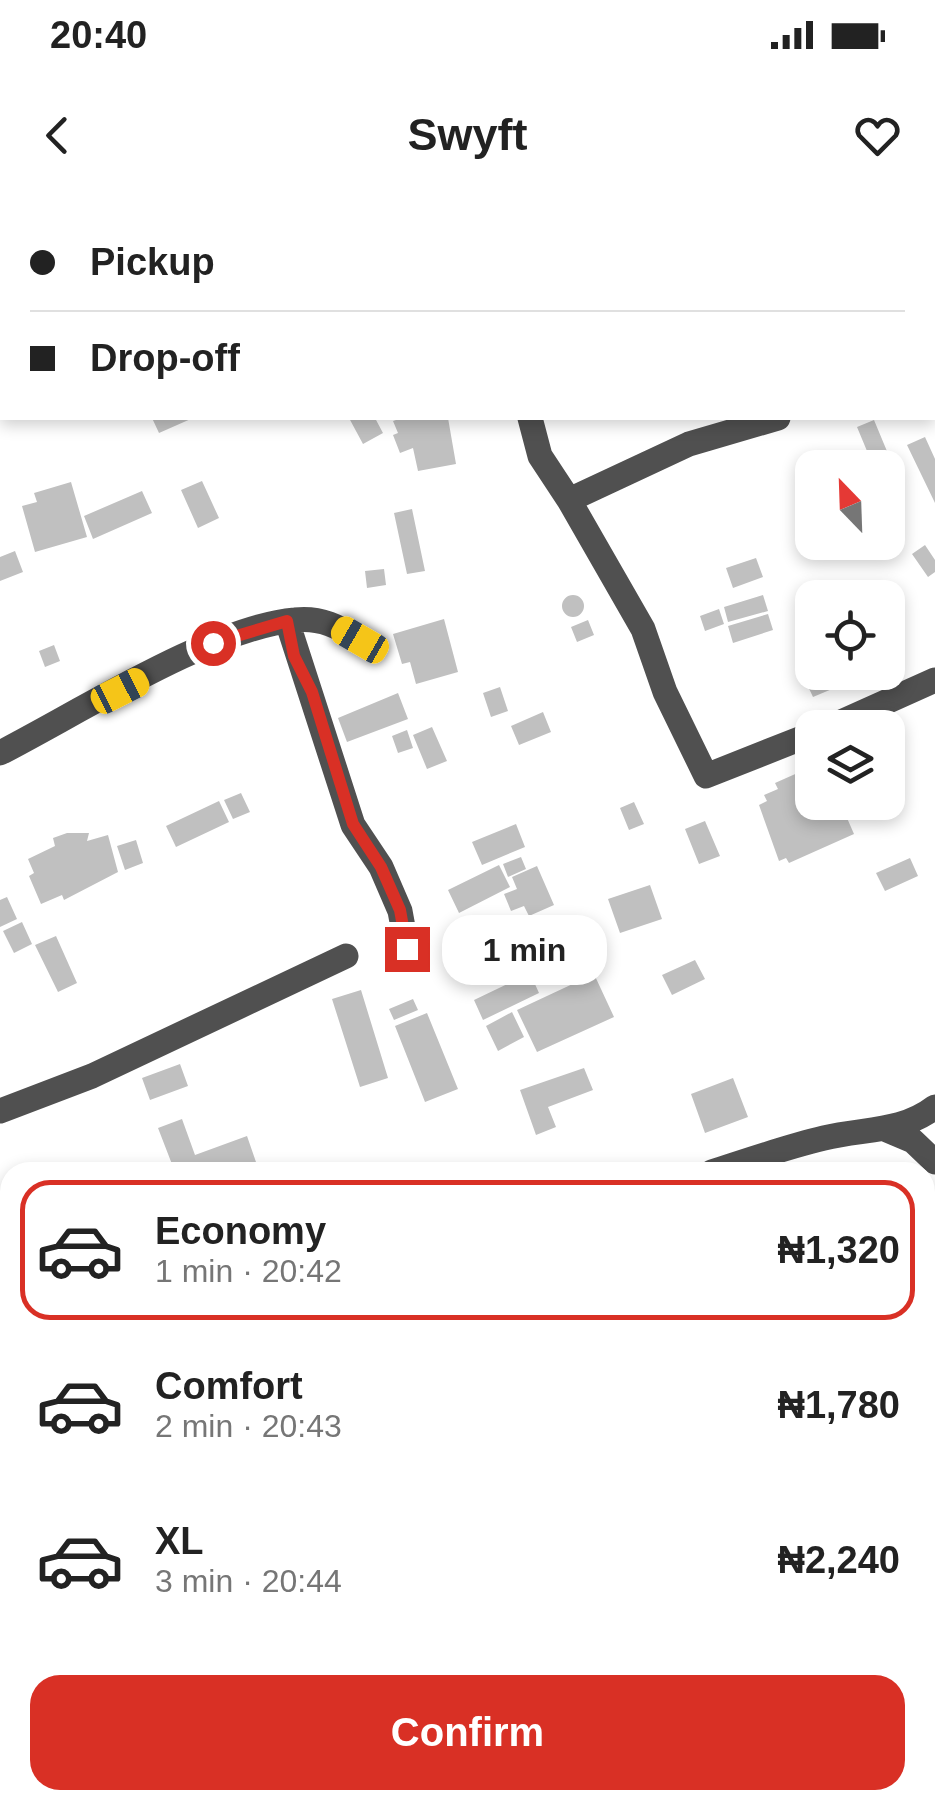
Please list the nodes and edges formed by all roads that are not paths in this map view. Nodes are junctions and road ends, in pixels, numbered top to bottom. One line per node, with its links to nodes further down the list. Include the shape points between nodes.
1 (531, 420): 3 (street, via 540,456)
2 (771, 420): 3 (street, via 689,444)
3 (569, 500): 8 (street, via 643,630 664,692 706,776)
4 (287, 621): 5 (street, via 331,622); 9 (street, via 213,643); 10 (street, via 347,807 400,910)
5 (360, 640)
6 (935, 680): 7 (street)
7 (868, 710)
8 (795, 741)
9 (0, 753)
10 (407, 949)
11 (346, 956): 13 (street, via 92,1076)
12 (935, 1107): 14 (street)
13 (0, 1111)
14 (887, 1130): 15 (street, via 830,1136); 16 (street, via 913,1141)
15 (745, 1162)
16 (935, 1162)

